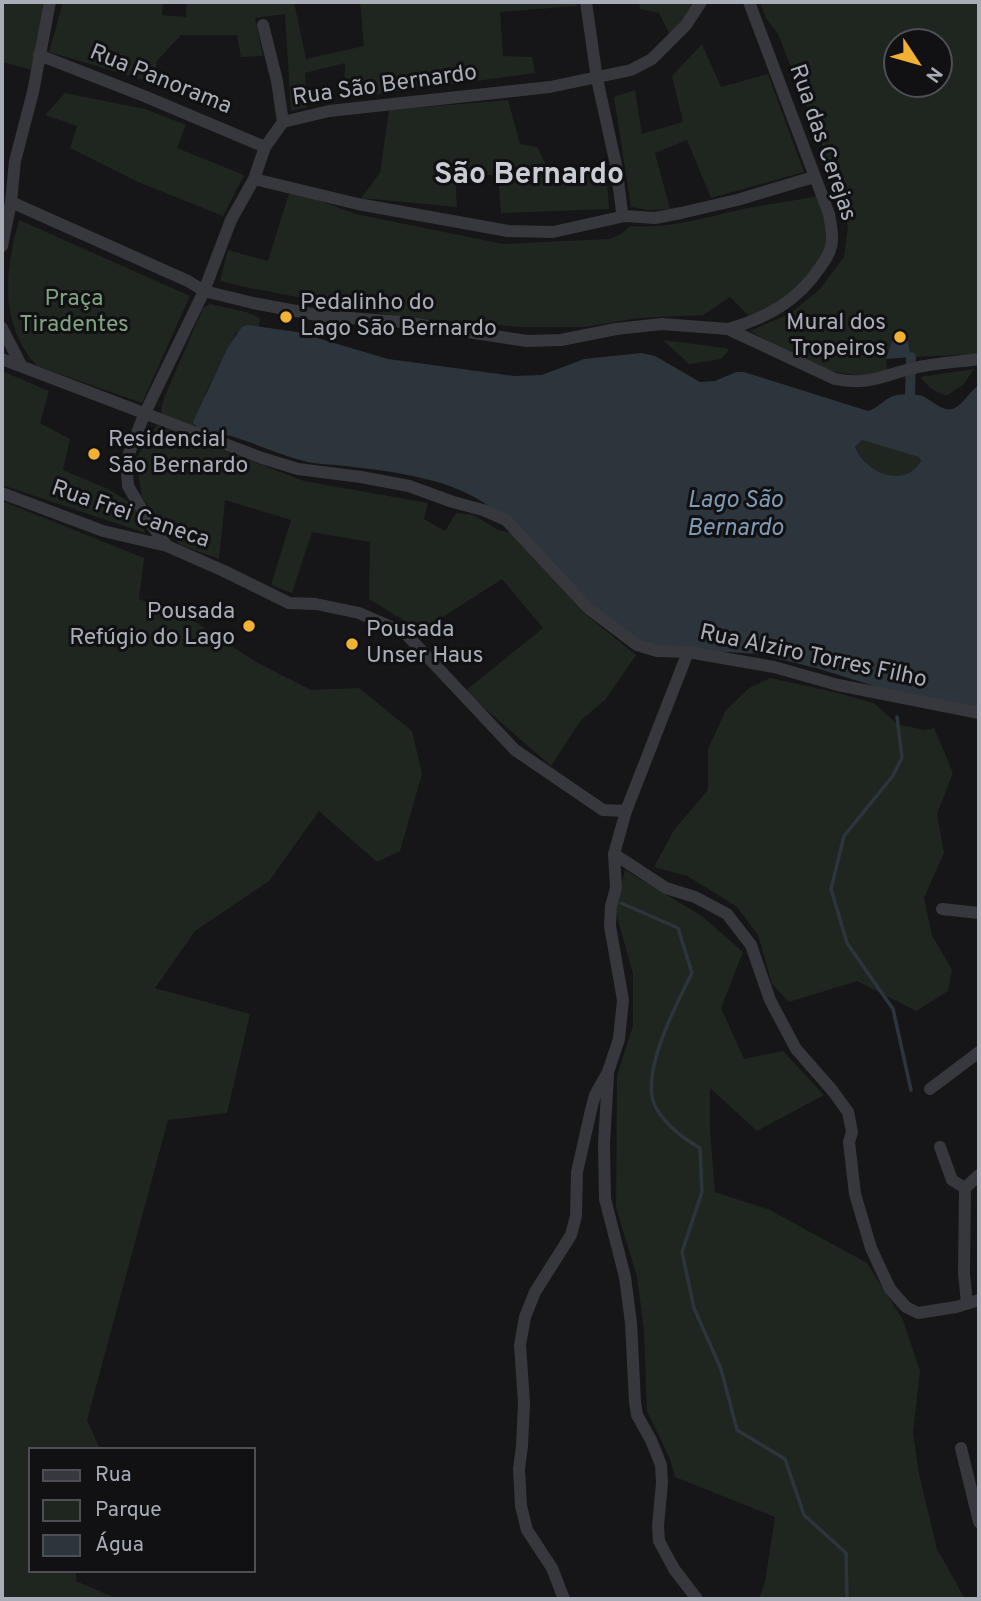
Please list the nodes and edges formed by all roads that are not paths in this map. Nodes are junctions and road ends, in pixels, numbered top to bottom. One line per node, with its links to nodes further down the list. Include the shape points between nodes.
1 (50, 2): 6 (street)
2 (586, 2): 7 (street)
3 (701, 2): 7 (street, Rua São Bernardo, via 686,25 652,59)
4 (749, 2): 10 (street, Rua das Cerejas)
5 (263, 25): 8 (street)
6 (39, 55): 9 (street, Rua Panorama); 12 (street, via 15,161)
7 (597, 79): 8 (street, Rua São Bernardo, via 329,111); 13 (street)
8 (283, 122): 9 (street, Rua São Bernardo)
9 (265, 147): 11 (street, Rua São Bernardo)
10 (814, 177): 13 (street, via 681,213 655,218); 17 (street, Rua das Cerejas, via 833,238 826,259 810,284 784,307)
11 (254, 179): 13 (street, via 358,204 508,231 553,232); 15 (street, Rua São Bernardo, via 231,220)
12 (11, 202): 14 (street); 15 (street)
13 (625, 216)
14 (2, 246)
15 (204, 291): 17 (street, via 323,316 403,322 527,341 662,324); 21 (street, Rua São Bernardo)
16 (2, 328): 20 (street)
17 (728, 329): 19 (street, via 852,383)
18 (2, 359): 20 (street, Rua Alziro Torres Filho)
19 (979, 359)
20 (20, 365): 21 (street, Rua Alziro Torres Filho)
21 (144, 415): 23 (street, Rua São Bernardo, via 126,461 128,486); 24 (street, Rua Alziro Torres Filho, via 298,470 408,486 506,520 589,608 637,645)
22 (2, 493): 23 (street, Rua Frei Caneca, via 103,531)
23 (167, 546): 26 (street, Rua Frei Caneca, via 289,603 359,612 405,633 515,750 603,810)
24 (688, 652): 25 (street, Rua Alziro Torres Filho); 26 (street)
25 (979, 713)
26 (626, 811): 27 (street)
27 (614, 854): 31 (street, via 616,888 610,926 623,1017); 36 (street, via 666,888 727,914 751,945 770,1000 796,1049 848,1112 855,1194 871,1248 890,1289 918,1313)
28 (942, 909): 29 (street)
29 (979, 913)
30 (979, 1052): 32 (street)
31 (608, 1072): 39 (street, via 595,1095 588,1123 577,1172 573,1227 530,1304 520,1345 524,1403 521,1506 527,1530 552,1567); 40 (street, via 605,1199 625,1278 635,1402 661,1465 659,1541)
32 (930, 1089)
33 (940, 1147): 35 (street, via 952,1180)
34 (979, 1175): 35 (street)
35 (965, 1188): 36 (street, via 964,1274)
36 (973, 1302)
37 (961, 1448): 38 (street)
38 (979, 1522)
39 (564, 1599)
40 (697, 1599)

